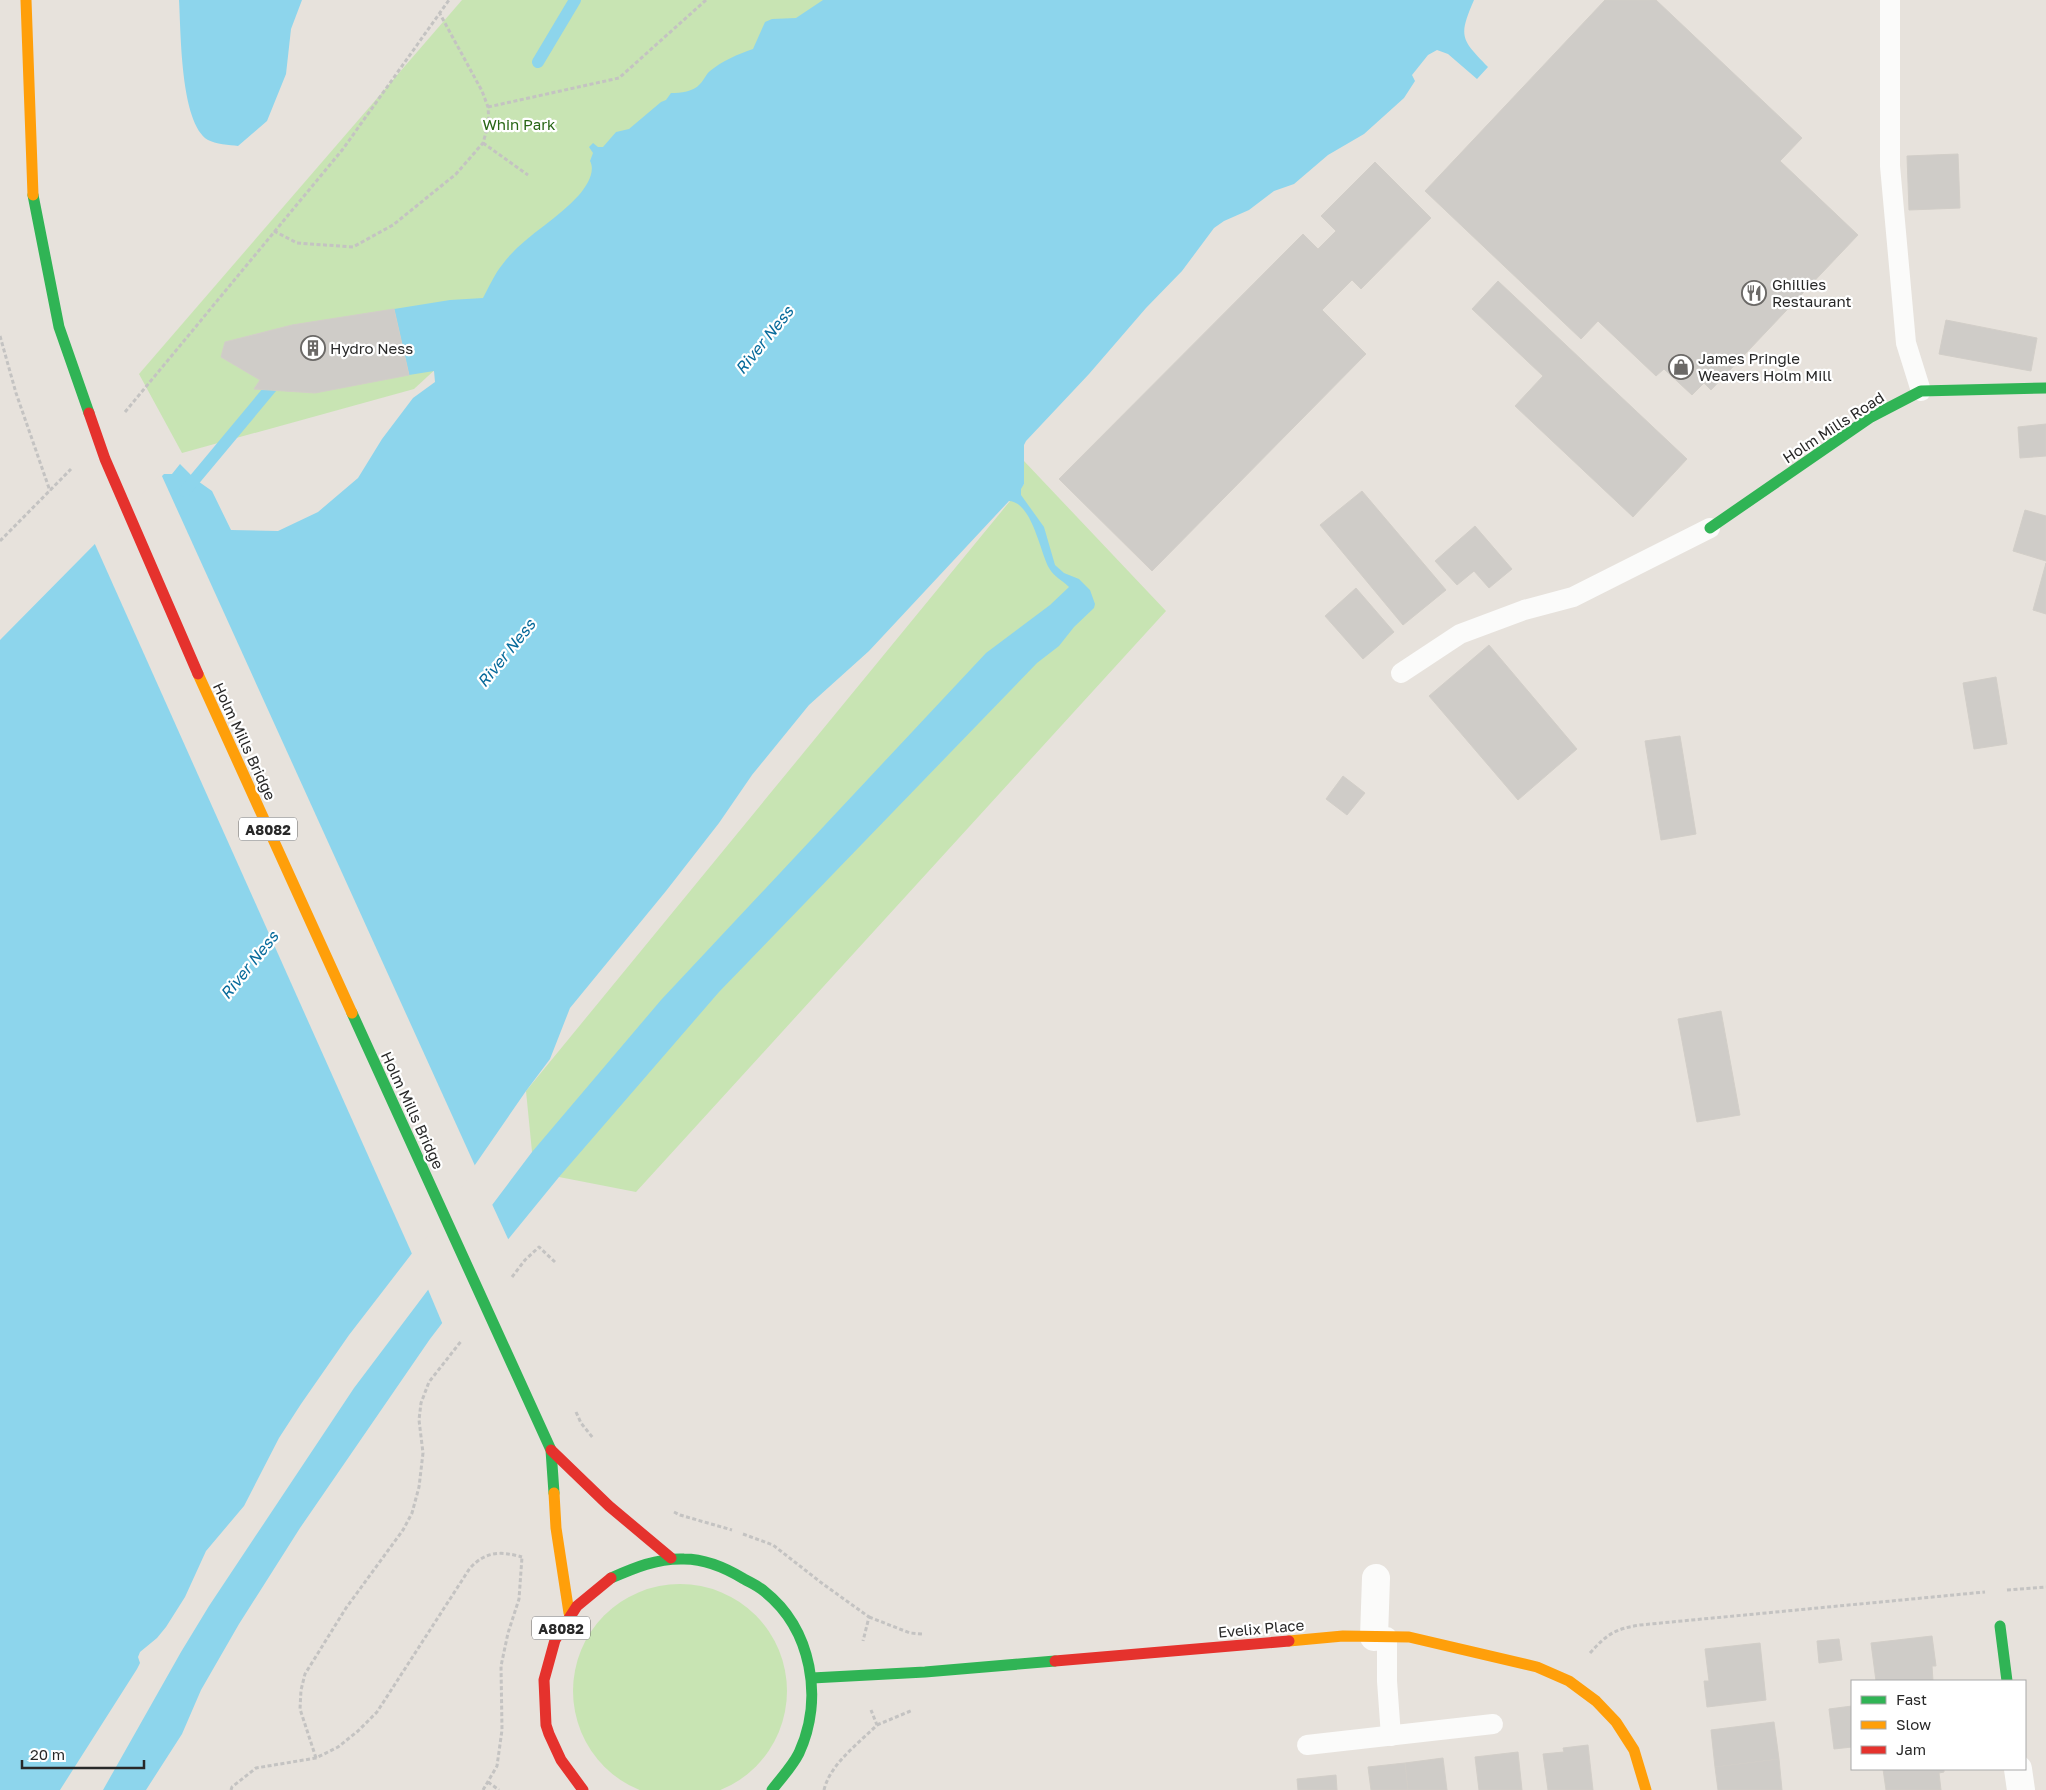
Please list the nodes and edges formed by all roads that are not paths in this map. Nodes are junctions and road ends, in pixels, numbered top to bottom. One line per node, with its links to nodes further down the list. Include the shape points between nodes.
1 (26, 0): 7 (main road, Holm Mills Bridge / A8082, via 31,186 59,327 105,459 172,618)
2 (1890, 0): 4 (lane, via 1890,166 1906,343)
3 (2046, 388): 4 (main road, Holm Mills Road)
4 (1921, 391): 5 (main road, Holm Mills Road, via 1871,417)
5 (1710, 528): 6 (lane, via 1573,597 1524,610 1460,634)
6 (1401, 673)
7 (551, 1450): 8 (main road, A8082, via 609,1506); 10 (main road, A8082, via 556,1528)
8 (671, 1558): 10 (main road, A8082, via 632,1566 597,1585); 13 (main road, A8082, via 711,1562 749,1578 780,1605 801,1638)
9 (1376, 1578): 12 (street)
10 (569, 1613): 19 (main road, A8082, via 551,1648 542,1686 546,1726 561,1762)
11 (2000, 1626): 14 (main road)
12 (1380, 1637): 13 (main road, Evelix Place, via 1343,1636 935,1671); 16 (lane); 21 (main road, Evelix Place, via 1409,1637 1537,1668 1569,1681 1596,1701 1616,1722 1634,1750)
13 (812, 1678): 20 (main road, A8082, via 810,1720 796,1760)
14 (2007, 1680)
15 (1494, 1724): 16 (lane)
16 (1391, 1736): 17 (lane)
17 (1307, 1745)
18 (2018, 1770): 22 (street)
19 (583, 1790)
20 (772, 1790)
21 (1646, 1790)
22 (2021, 1790)

